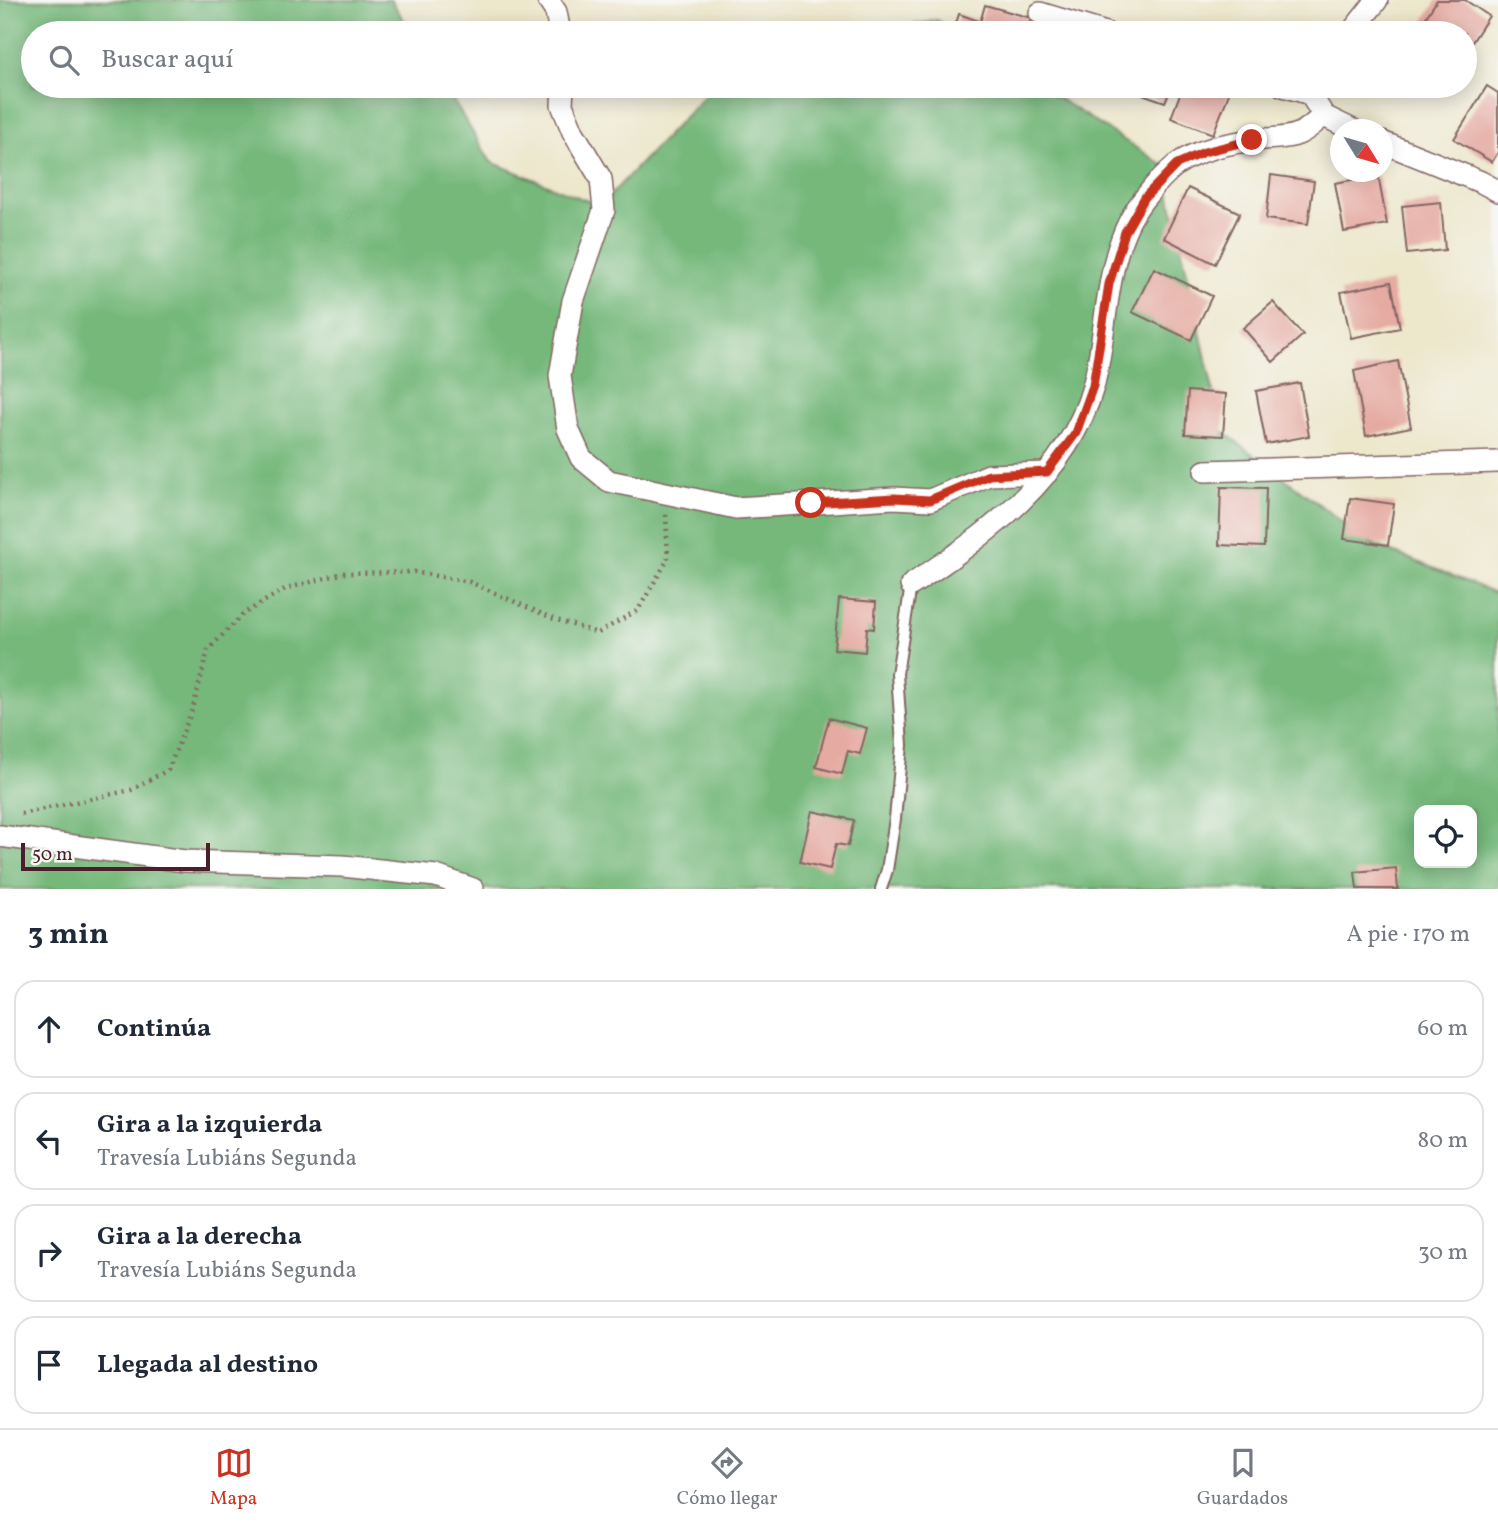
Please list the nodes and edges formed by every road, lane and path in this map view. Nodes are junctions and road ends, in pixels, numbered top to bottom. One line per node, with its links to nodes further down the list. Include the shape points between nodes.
1 (548, 0): 4 (street)
2 (1377, 0): 6 (street)
3 (1040, 13): 5 (street)
4 (558, 21)
5 (1066, 21)
6 (1360, 21)
7 (562, 98): 16 (street, via 573,132 601,179 604,210 573,301 560,376 568,429 581,458 609,481)
8 (1316, 98): 9 (street)
9 (1324, 116): 10 (street); 15 (street, via 1298,135 1252,140 1177,164 1145,197 1125,232 1109,284 1093,386 1076,433)
10 (1330, 119)
11 (1393, 146): 12 (street)
12 (1498, 191)
13 (1498, 462): 14 (street)
14 (1205, 471)
15 (1047, 472): 16 (street, via 989,475 930,500 736,508); 17 (street, via 1007,514)
16 (664, 494): 18 (path, via 668,559 638,610 597,633 470,582 414,572 344,573 285,589 243,614 208,650 193,708 168,770 131,790)
17 (911, 585): 21 (lane, via 897,674 902,744 899,782)
18 (13, 816)
19 (0, 836): 20 (street, via 185,861 342,866 436,877)
20 (473, 889)
21 (881, 889)

